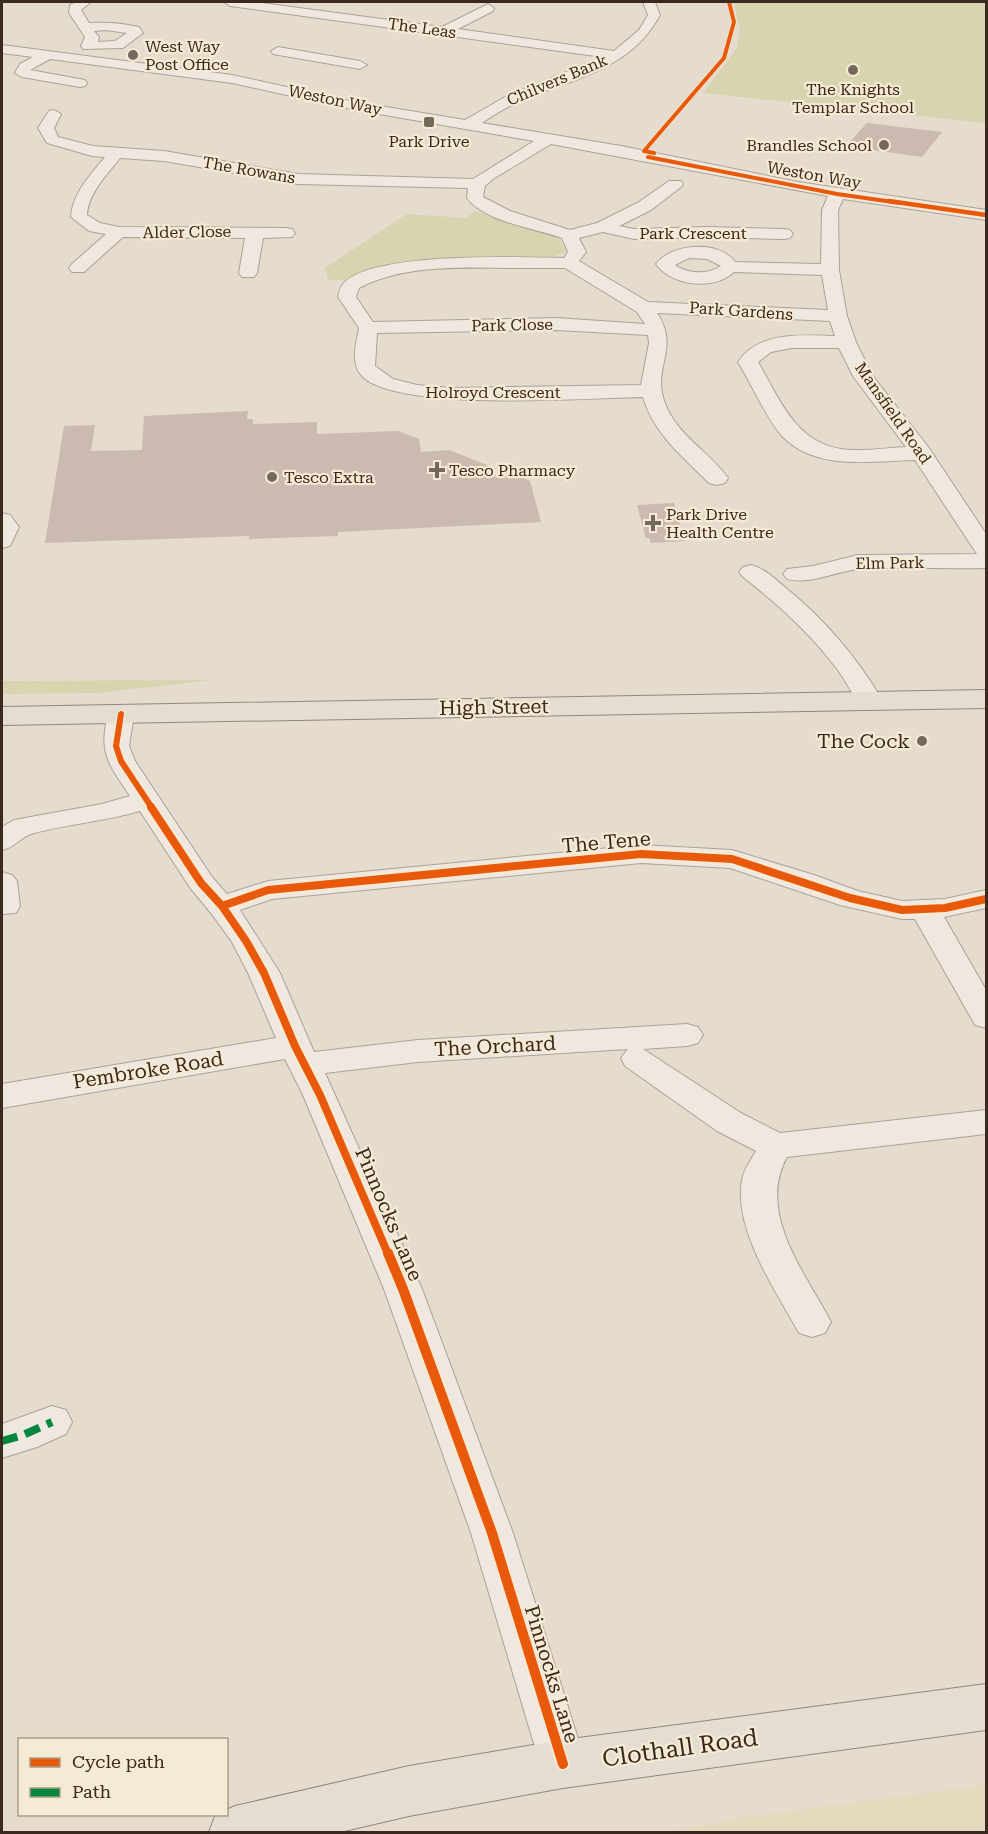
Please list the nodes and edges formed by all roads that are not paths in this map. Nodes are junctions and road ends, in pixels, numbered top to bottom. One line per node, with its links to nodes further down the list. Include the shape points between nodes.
1 (85, 2): 7 (street, via 75,8 75,13)
2 (230, 2): 6 (street, The Leas)
3 (335, 2): 6 (street)
4 (649, 2): 13 (street, Chilvers Bank, via 654,15 650,26)
5 (488, 8): 8 (street)
6 (312, 12): 8 (street, The Leas)
7 (86, 27): 9 (street, via 93,40); 9 (street, via 114,26 136,33 118,45)
8 (445, 31): 13 (street, The Leas)
9 (88, 46): 14 (street)
10 (2, 49): 12 (street, Weston Way)
11 (278, 51): 15 (street)
12 (48, 55): 14 (street, Weston Way); 19 (street, via 25,67 22,73)
13 (615, 55): 22 (street, Chilvers Bank, via 513,99)
14 (69, 57): 20 (street, Weston Way)
15 (318, 58): 16 (street); 17 (street)
16 (360, 65)
17 (300, 67)
18 (282, 75): 20 (street)
19 (80, 83)
20 (264, 84): 22 (street, Weston Way, via 350,105)
21 (54, 114): 24 (street, The Rowans, via 46,128 52,140 75,148)
22 (468, 125): 23 (street, Weston Way)
23 (549, 138): 25 (street); 27 (street, Weston Way)
24 (116, 153): 25 (street, The Rowans, via 164,156 298,179); 30 (street, Alder Close, via 93,182 78,210 86,223)
25 (477, 184): 34 (street, via 475,198 485,208)
26 (675, 184): 29 (street, Park Crescent, via 645,206)
27 (837, 194): 28 (street, Weston Way); 38 (street, Mansfield Road, via 830,210)
28 (987, 215)
29 (603, 227): 33 (street, Park Crescent, via 634,234); 34 (street, Park Crescent)
30 (119, 232): 31 (street, Alder Close); 37 (street, Alder Close)
31 (255, 232): 32 (street, Alder Close); 39 (street, Alder Close)
32 (286, 233)
33 (784, 234)
34 (569, 235): 35 (street, via 576,252)
35 (569, 262): 40 (street); 42 (street, via 469,263 406,268 371,276 352,285 347,297)
36 (730, 267): 38 (street)
37 (78, 268)
38 (830, 270): 41 (street, Mansfield Road)
39 (248, 273)
40 (645, 308): 41 (street, Park Gardens); 43 (street)
41 (838, 316): 44 (street, Mansfield Road)
42 (369, 328): 43 (street, Park Close, via 556,324); 45 (street, Holroyd Crescent, via 365,366 370,374 386,383 406,389 453,394)
43 (656, 330): 45 (street, via 660,342)
44 (846, 342): 46 (street, Mansfield Road, via 862,376); 46 (street, via 774,344 755,352 748,362 789,431 801,442 842,456)
45 (651, 391): 47 (street, via 669,429)
46 (921, 453): 49 (street, Mansfield Road)
47 (717, 478)
48 (987, 511): 49 (street)
49 (961, 513): 52 (street, Mansfield Road)
50 (2, 520): 51 (street, via 8,527)
51 (2, 541)
52 (987, 550)
53 (987, 561): 55 (street, Elm Park, via 858,562)
54 (751, 572): 57 (street, via 824,639)
55 (795, 574)
56 (987, 699): 57 (main road, High Street)
57 (870, 700): 58 (main road, High Street)
58 (121, 714): 59 (main road, High Street); 60 (street, Pinnocks Lane, via 116,747)
59 (2, 716)
60 (147, 800): 61 (street, via 105,812 24,826); 63 (street, Pinnocks Lane, via 201,883)
61 (2, 842)
62 (987, 899): 64 (street, The Tene)
63 (222, 906): 64 (street, The Tene, via 268,891 641,854 732,859 867,903); 67 (street, Pinnocks Lane, via 264,973)
64 (925, 910): 65 (street)
65 (987, 1017)
66 (687, 1035): 67 (street, The Orchard)
67 (299, 1055): 69 (street, Pembroke Road); 76 (street, Pinnocks Lane, via 320,1095 407,1300 492,1533)
68 (637, 1058): 71 (street, via 729,1122)
69 (2, 1096)
70 (987, 1122): 71 (street)
71 (776, 1146): 72 (street, via 759,1180 760,1212)
72 (812, 1322)
73 (52, 1422): 74 (street)
74 (2, 1441)
75 (987, 1707): 76 (main road, Clothall Road)
76 (563, 1764): 77 (main road, Clothall Road, via 409,1791)
77 (235, 1833)

